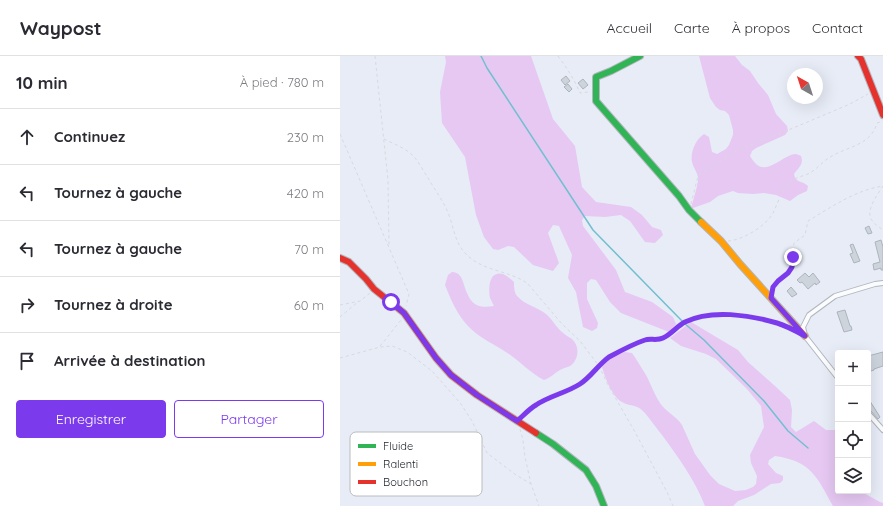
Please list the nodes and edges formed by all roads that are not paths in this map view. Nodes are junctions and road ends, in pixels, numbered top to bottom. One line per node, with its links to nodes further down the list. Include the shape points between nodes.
1 (640, 56): 6 (street, via 596,77 596,101 689,210)
2 (858, 56): 3 (street)
3 (883, 115)
4 (340, 258): 10 (street, via 349,262 374,289 404,313 451,375 553,444 586,470)
5 (883, 283): 6 (street, via 835,296 809,315 803,327)
6 (805, 336): 7 (street)
7 (835, 374)
8 (871, 416): 9 (street)
9 (883, 430)
10 (604, 506)

